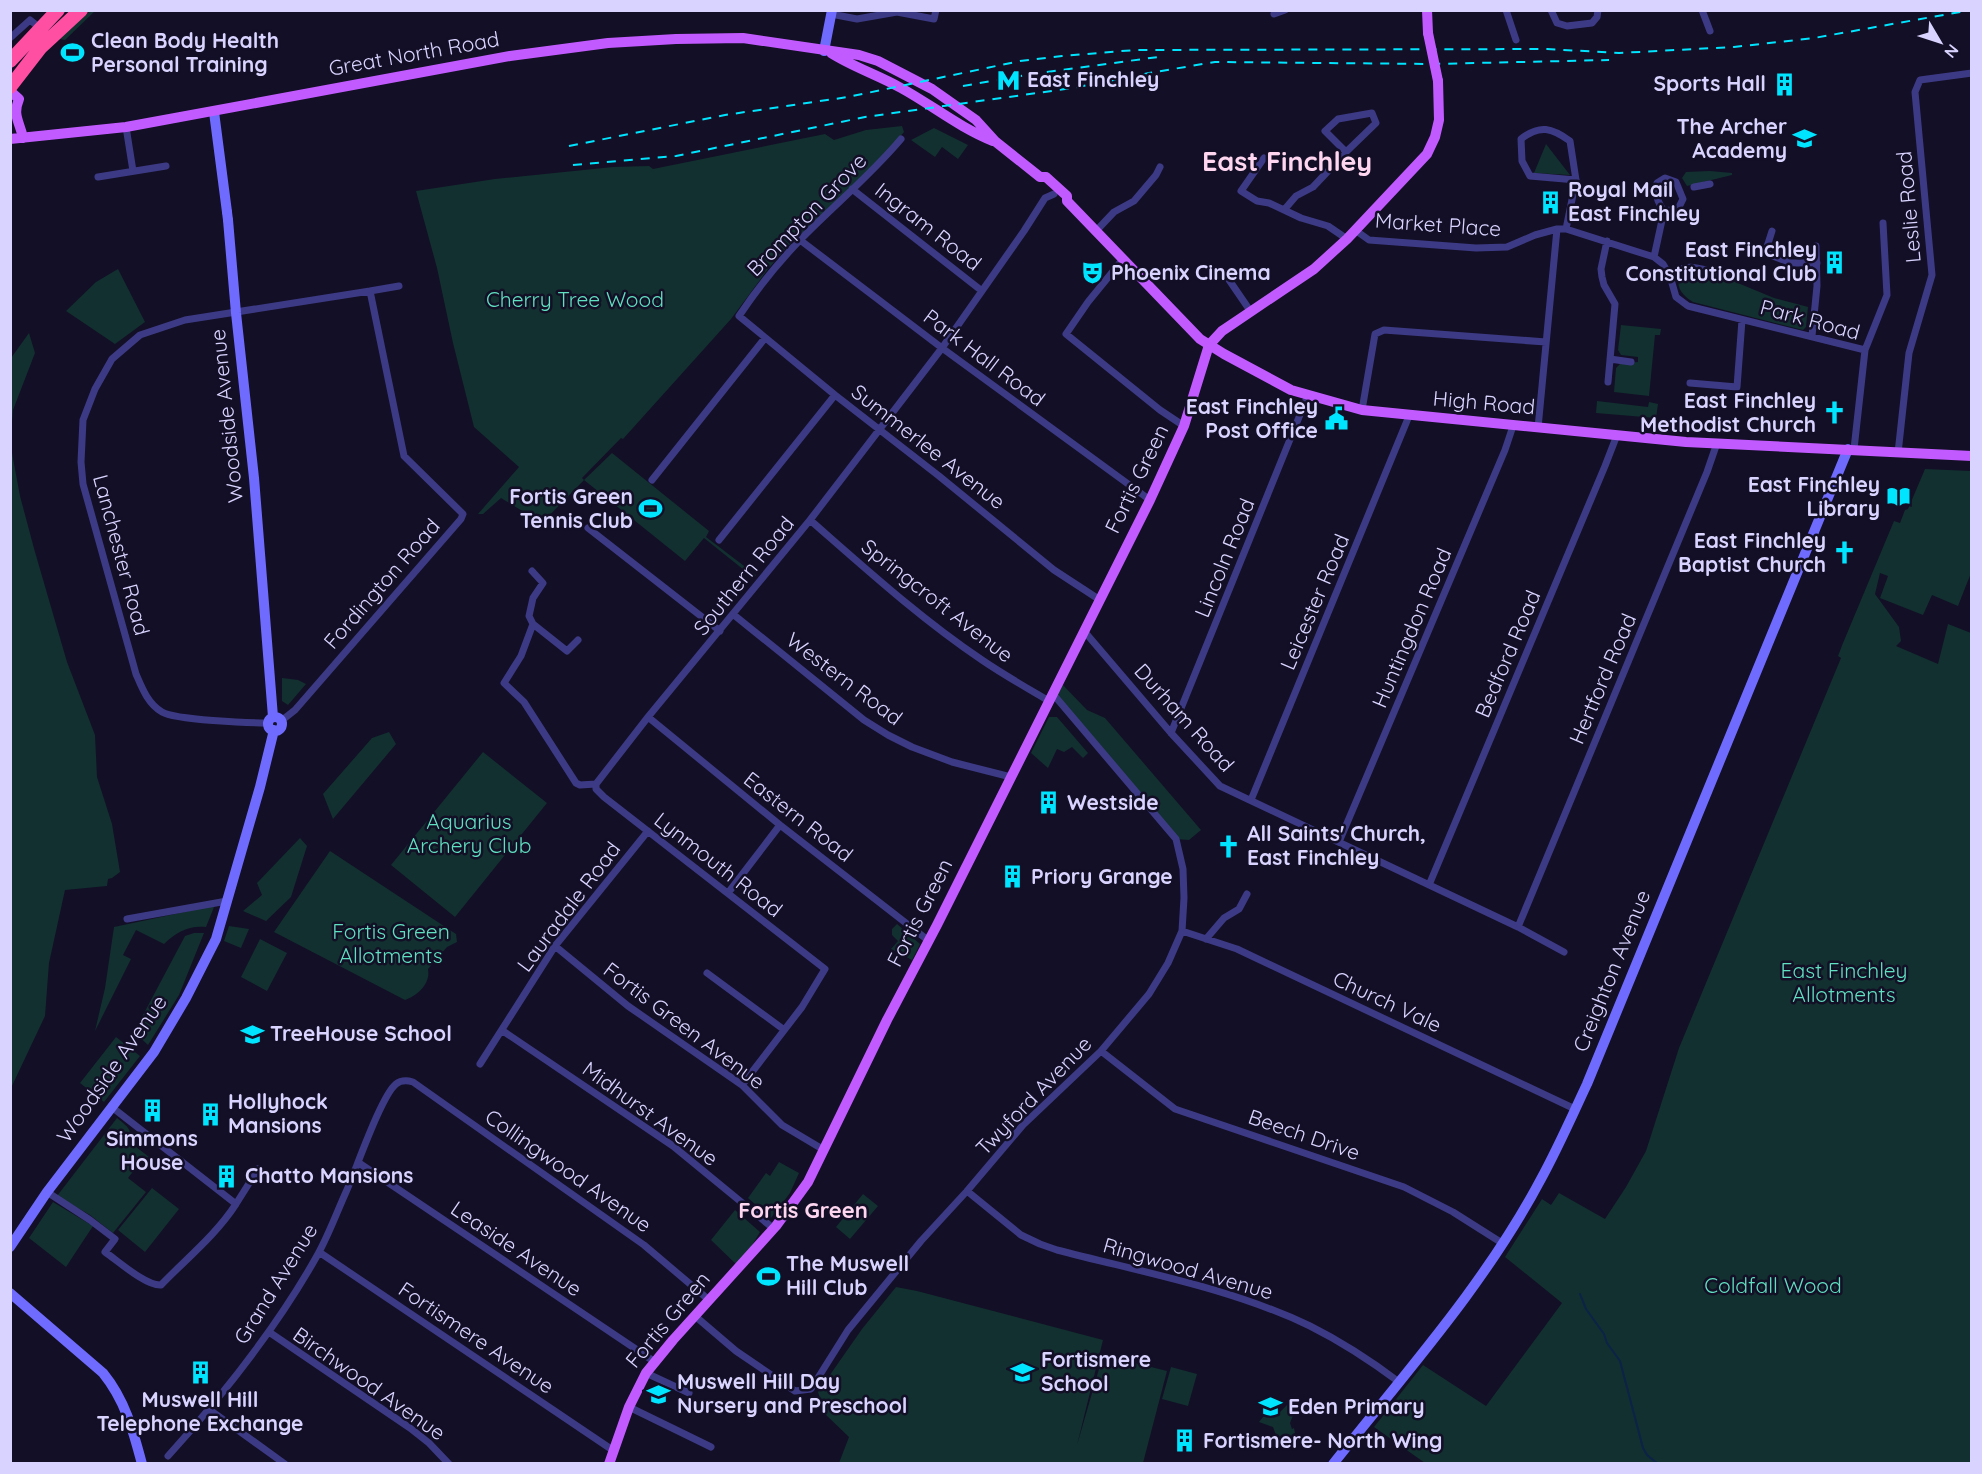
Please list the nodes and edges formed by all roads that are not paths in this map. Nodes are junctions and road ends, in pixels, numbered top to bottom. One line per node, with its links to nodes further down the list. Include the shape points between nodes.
1 (58, 10): 12 (highway)
2 (81, 10): 19 (highway, via 41,47)
3 (936, 10): 10 (street, via 934,19 897,12 858,19)
4 (1285, 10): 11 (street)
5 (1427, 10): 46 (main road, bridge, via 1438,81 1436,137 1427,154)
6 (1506, 10): 15 (street)
7 (1551, 10): 8 (street, via 1557,23 1566,26 1592,23)
8 (1598, 10)
9 (1702, 10): 13 (street)
10 (832, 12): 16 (street)
11 (1274, 14)
12 (40, 28): 14 (street, via 30,21); 17 (highway)
13 (1710, 31)
14 (10, 38)
15 (1516, 40)
16 (826, 51): 20 (main road, Great North Road); 21 (main road, Great North Road, via 878,61); 22 (main road, Great North Road, via 743,38 597,44 510,56)
17 (10, 61)
18 (1971, 73): 87 (street, Leslie Road, via 1920,80 1915,92 1932,275 1909,352)
19 (10, 89): 24 (main road, via 19,99 15,108)
20 (903, 89): 27 (main road, High Road)
21 (932, 89): 27 (main road, High Road, via 976,120)
22 (214, 112): 23 (main road, Great North Road); 63 (street, Woodside Avenue, bridge)
23 (126, 127): 24 (main road, Great North Road); 32 (street)
24 (23, 138): 26 (main road, Great North Road)
25 (901, 139): 38 (street, Brompton Grove)
26 (10, 140)
27 (996, 142): 34 (main road, High Road)
28 (1346, 152): 28 (street, via 1326,131 1338,119 1372,112 1376,123); 41 (street)
29 (1264, 158): 41 (street, via 1241,190 1257,201)
30 (166, 166): 32 (street)
31 (1160, 167): 47 (street, via 1134,201 1114,212)
32 (133, 171): 33 (street)
33 (98, 177)
34 (1040, 177): 39 (main road, High Road); 40 (main road, High Road, via 1046,177 1062,191)
35 (1576, 180): 35 (street, via 1530,176 1522,161 1521,139 1542,128 1570,141); 45 (street)
36 (1710, 184): 37 (street)
37 (1694, 187)
38 (852, 189): 50 (street, Brompton Grove); 61 (street, Ingram Road)
39 (1049, 196): 40 (main road, High Road); 61 (street, Southern Road)
40 (1067, 201): 47 (main road, High Road)
41 (1284, 210): 49 (street, via 1328,226)
42 (1664, 211): 42 (street, via 1655,189 1665,178 1676,182 1683,199 1678,209); 53 (street)
43 (1883, 223): 71 (street, via 1887,295)
44 (1557, 229): 45 (street, Market Place); 46 (street, Market Place, via 1507,247 1476,248 1370,240); 68 (street)
45 (1566, 229): 51 (street, Market Place)
46 (1355, 230): 49 (main road)
47 (1096, 231): 54 (main road, High Road)
48 (1772, 231): 55 (street, via 1765,253 1791,263)
49 (1347, 239): 62 (main road, via 1314,269)
50 (800, 240): 64 (street, Brompton Grove); 70 (street, Park Hall Road)
51 (1607, 241): 53 (street, Market Place); 72 (street, via 1601,269 1604,285 1615,304)
52 (1816, 246): 55 (street)
53 (1654, 257): 58 (street)
54 (1123, 259): 69 (main road, High Road); 80 (street, via 1066,334)
55 (1817, 263): 66 (street)
56 (1716, 273): 58 (street, via 1687,266)
57 (1225, 274): 62 (street)
58 (1670, 276): 65 (street, Park Road, via 1681,302)
59 (399, 286): 60 (street)
60 (369, 291): 63 (street); 103 (street, Fordington Road, via 404,456 461,510 462,519 295,710)
61 (982, 291): 70 (street, Southern Road)
62 (1251, 312): 69 (main road)
63 (236, 313): 103 (street, Woodside Avenue); 103 (street, Lanchester Road, via 185,320 140,335 112,359 83,420 83,484 136,674 152,704 164,713 189,718)
64 (739, 315): 67 (street, Summerlee Avenue)
65 (1742, 320): 66 (street, Park Road); 75 (street, via 1737,387)
66 (1812, 336): 71 (street, Park Road)
67 (765, 338): 76 (street, Summerlee Avenue); 89 (street)
68 (1546, 342): 78 (street, via 1384,330 1375,334); 82 (street)
69 (1209, 345): 77 (main road, High Road, via 1291,390); 80 (main road, Fortis Green)
70 (942, 348): 83 (street, Southern Road); 90 (street, Park Hall Road)
71 (1865, 350): 86 (street, Park Road)
72 (1610, 359): 73 (street); 74 (street)
73 (1631, 362)
74 (1608, 382)
75 (1690, 383)
76 (835, 395): 83 (street, Summerlee Avenue); 93 (street)
77 (1308, 395): 78 (main road, High Road); 104 (street, Lincoln Road)
78 (1362, 410): 79 (main road, High Road)
79 (1409, 416): 81 (main road, High Road); 107 (street, Leicester Road)
80 (1184, 426): 90 (main road, Fortis Green)
81 (1513, 426): 82 (main road, High Road); 110 (street, Huntingdon Road)
82 (1538, 428): 84 (main road, High Road)
83 (879, 429): 91 (street, Southern Road); 95 (street, Summerlee Avenue, via 1054,570)
84 (1617, 435): 85 (main road, High Road); 111 (street, Bedford Road)
85 (1717, 443): 86 (main road, High Road); 116 (street, Hertford Road)
86 (1851, 449): 87 (main road, High Road); 130 (street, Creighton Avenue)
87 (1898, 453): 88 (main road, High Road)
88 (1971, 456)
89 (652, 480)
90 (1150, 501): 95 (main road, Fortis Green)
91 (810, 520): 96 (street, Southern Road); 101 (street, Springcroft Avenue, via 942,631 982,660)
92 (588, 528): 98 (street)
93 (719, 540)
94 (532, 571): 97 (street, via 543,583 533,598 529,616)
95 (1100, 600): 99 (main road, Fortis Green)
96 (734, 615): 98 (street, Southern Road); 105 (street, Western Road, via 888,735 943,758)
97 (533, 624): 100 (street, via 567,651); 106 (street, via 521,656 504,684 524,702 576,783)
98 (720, 631): 102 (street, Southern Road)
99 (1084, 631): 101 (main road, Fortis Green); 104 (street, Durham Road)
100 (578, 640)
101 (1051, 698): 105 (main road, Fortis Green); 117 (street, Twyford Avenue, via 1176,839 1183,868)
102 (648, 717): 106 (street, Southern Road); 108 (street, Eastern Road)
103 (274, 723): 114 (street, Woodside Avenue)
104 (1171, 733): 107 (street, Durham Road, via 1221,786)
105 (1011, 777): 119 (main road, Fortis Green)
106 (596, 784): 109 (street, Lynmouth Road, via 599,792)
107 (1251, 800): 110 (street, Durham Road)
108 (780, 825): 112 (street); 119 (street, Eastern Road)
109 (648, 831): 112 (street, Lynmouth Road); 120 (street, Lauradale Road)
110 (1339, 842): 111 (street, Durham Road)
111 (1429, 885): 116 (street, Durham Road)
112 (728, 894): 123 (street, Lynmouth Road, via 825,969)
113 (1247, 894): 118 (street, via 1239,909 1224,918)
114 (227, 901): 115 (street); 129 (street, Woodside Avenue, via 216,939 186,998 154,1052)
115 (127, 919)
116 (1518, 927): 121 (street, Durham Road)
117 (1182, 931): 118 (street, Church Vale); 125 (street, Twyford Avenue, via 1149,994)
118 (1206, 939): 130 (street, Church Vale, via 1237,949)
119 (929, 941): 131 (main road, Fortis Green)
120 (555, 946): 124 (street, Lauradale Road); 128 (street, Fortis Green Avenue, via 628,1006)
121 (1564, 952)
122 (707, 973): 123 (street)
123 (783, 1029): 128 (street)
124 (503, 1031): 126 (street, Lauradale Road); 137 (street, Midhurst Avenue, via 673,1146)
125 (1101, 1052): 134 (street, Twyford Avenue, via 1023,1125); 138 (street, Beech Drive, via 1175,1109 1404,1187 1454,1212)
126 (480, 1064)
127 (400, 1081): 132 (street, Grand Avenue, via 385,1097); 142 (street, Collingwood Avenue, via 413,1082 645,1245)
128 (742, 1085): 131 (street, Fortis Green Avenue, via 782,1125)
129 (113, 1108): 135 (street, Woodside Avenue); 136 (street)
130 (1575, 1109): 138 (street, Creighton Avenue, via 1541,1180)
131 (824, 1150): 137 (main road, Fortis Green, via 808,1182)
132 (359, 1163): 140 (street, Grand Avenue); 145 (street, Leaside Avenue)
133 (258, 1169): 136 (street)
134 (967, 1191): 143 (street, Twyford Avenue, via 848,1330 811,1389 795,1391 736,1351); 147 (street, Ringwood Avenue, via 1030,1240 1262,1306 1335,1339)
135 (47, 1192): 136 (street, via 112,1236 115,1239 105,1252 156,1286 161,1286); 139 (street, Woodside Avenue)
136 (236, 1204)
137 (774, 1229): 142 (main road, Fortis Green)
138 (1502, 1243): 147 (street, Creighton Avenue)
139 (10, 1247)
140 (320, 1252): 144 (street, Grand Avenue); 152 (street, Fortismere Avenue)
141 (12, 1298): 154 (street, via 104,1373 124,1404)
142 (709, 1300): 143 (main road, Fortis Green)
143 (695, 1316): 145 (main road, Fortis Green)
144 (269, 1332): 150 (street, Grand Avenue); 156 (street, Birchwood Avenue, via 410,1428)
145 (655, 1362): 146 (main road, Fortis Green)
146 (646, 1373): 148 (street); 149 (main road, Fortis Green)
147 (1399, 1382): 158 (street, Creighton Avenue)
148 (689, 1393)
149 (629, 1407): 151 (street); 152 (main road, Fortis Green)
150 (210, 1410): 153 (street, Grand Avenue); 155 (street)
151 (711, 1447)
152 (614, 1451): 157 (main road, Fortis Green)
153 (168, 1456)
154 (142, 1464)
155 (285, 1464)
156 (449, 1464)
157 (609, 1464)
158 (1333, 1464)

